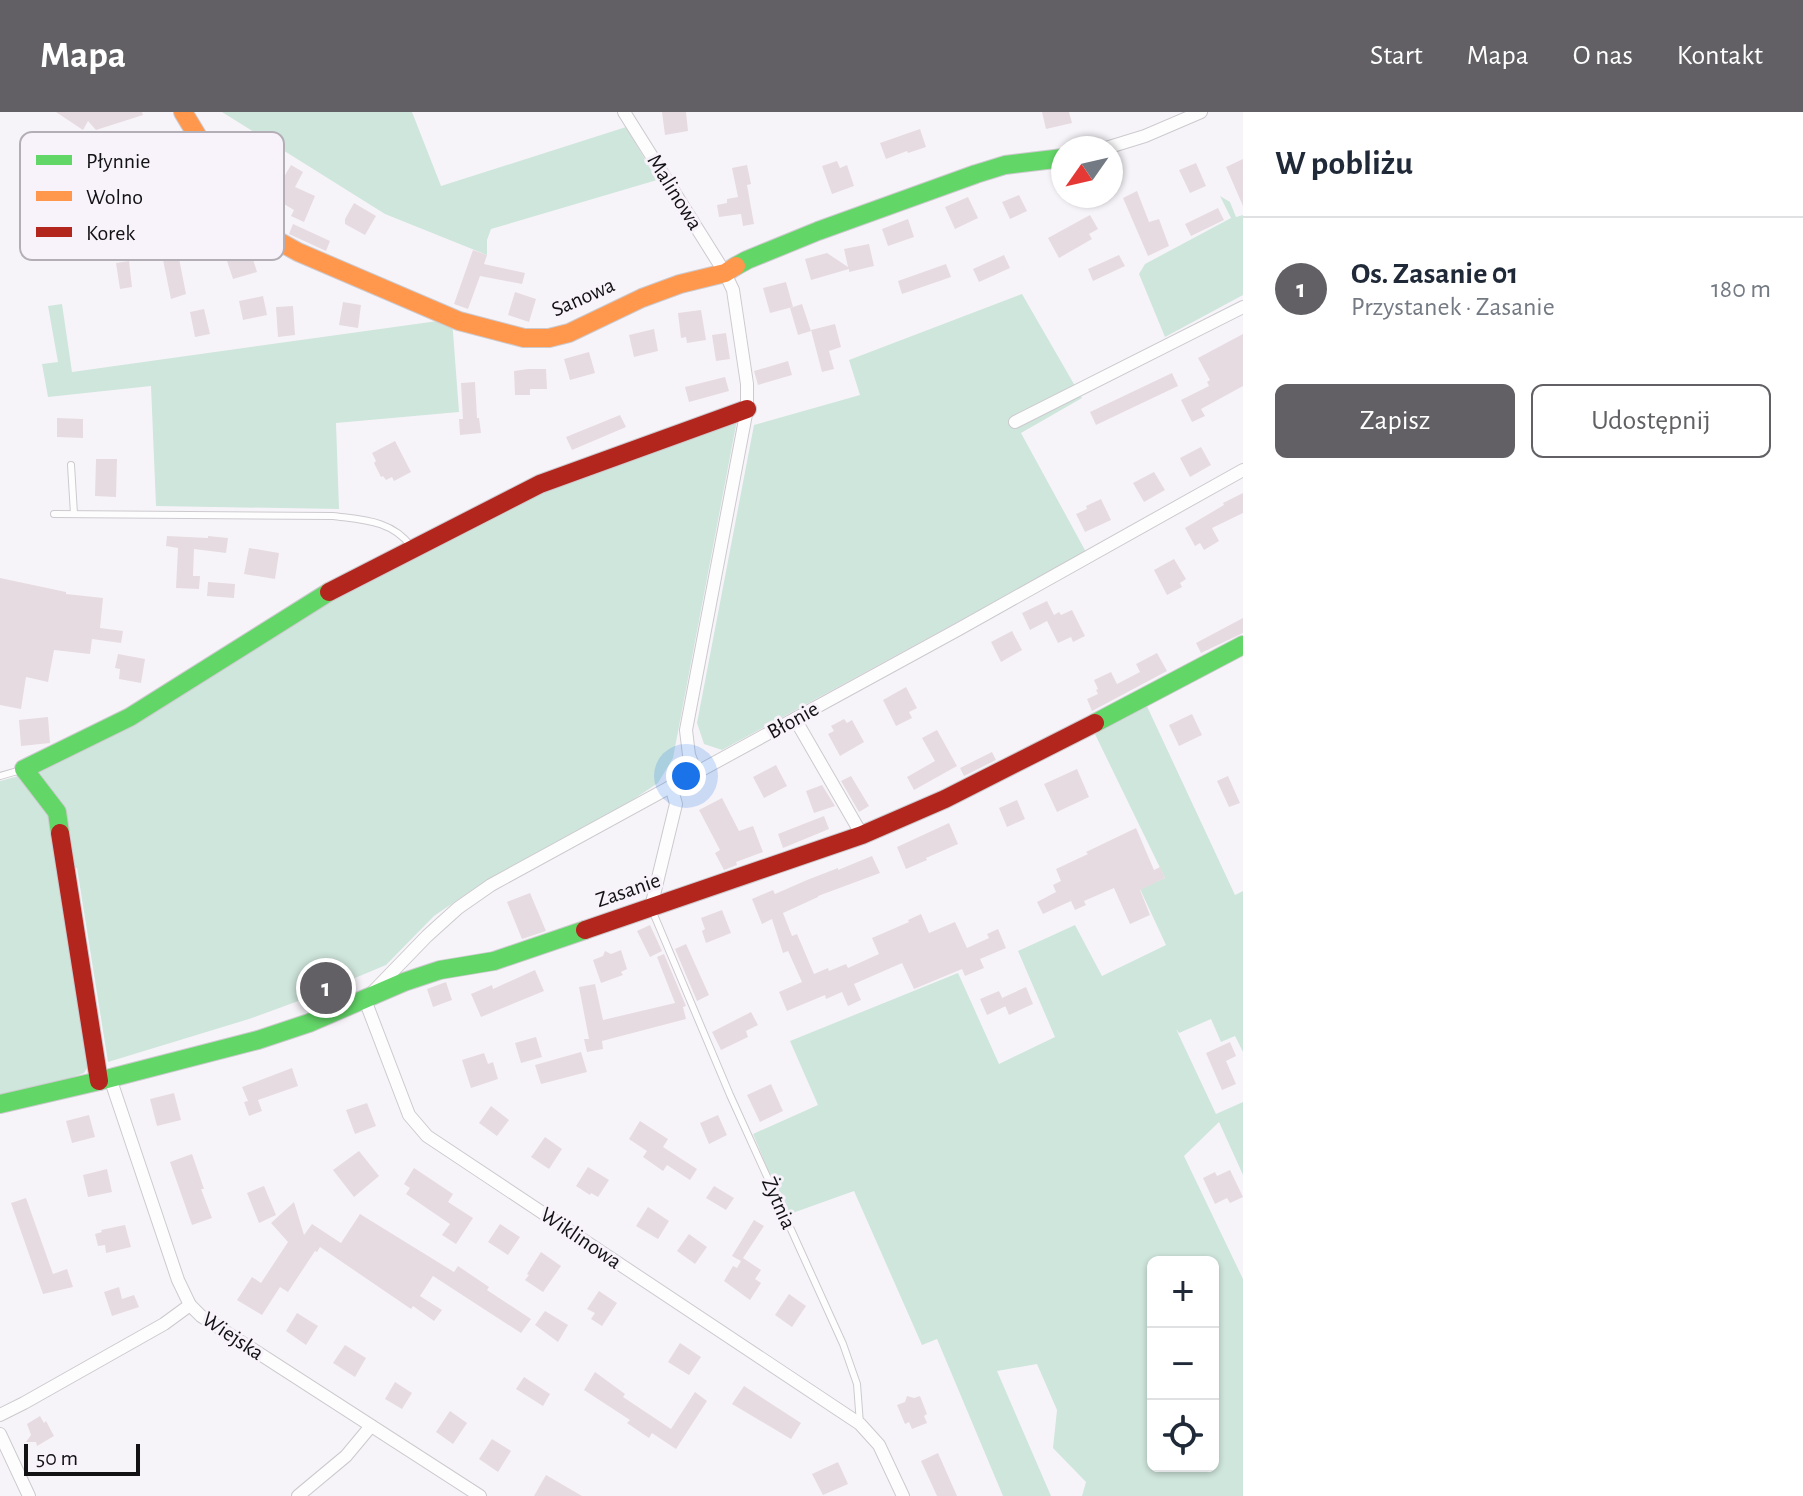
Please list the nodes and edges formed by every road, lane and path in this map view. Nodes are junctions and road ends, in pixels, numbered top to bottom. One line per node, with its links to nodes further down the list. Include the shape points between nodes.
1 (183, 112): 4 (street, Sanowa)
2 (624, 112): 8 (street, Malinowa)
3 (1201, 112): 5 (street)
4 (195, 132)
5 (1123, 143)
6 (1051, 159): 8 (street, Sanowa, via 976,174 818,231)
7 (284, 245): 8 (street, Sanowa, via 459,321 524,338 569,333 642,298)
8 (725, 273): 10 (street, Malinowa, via 733,290)
9 (1243, 307): 11 (street)
10 (747, 409): 16 (street, via 540,484); 20 (street, Malinowa, via 686,730)
11 (1015, 422)
12 (71, 465): 15 (lane)
13 (1243, 470): 18 (street, Błonie)
14 (54, 514): 15 (lane)
15 (74, 514): 16 (lane, via 333,516 375,522 402,534)
16 (413, 549): 19 (street, via 324,594 130,717)
17 (1243, 645): 23 (street, Zasanie, via 959,792)
18 (795, 719): 20 (street, Błonie); 23 (street)
19 (24, 769): 21 (lane); 26 (street, via 57,812)
20 (696, 773): 22 (street, Błonie)
21 (0, 776)
22 (671, 786): 24 (street, via 676,804); 25 (street, Błonie, via 491,885 427,936)
23 (862, 835): 24 (street, Zasanie)
24 (651, 907): 25 (street, Zasanie, via 494,961 440,970); 30 (lane, Żytnia, via 843,1344 857,1384)
25 (365, 1000): 26 (street, Zasanie, via 258,1040); 30 (street, Wiklinowa, via 409,1115 427,1136)
26 (105, 1079): 27 (street, Zasanie); 28 (street, Wiejska)
27 (0, 1104)
28 (190, 1305): 29 (street); 31 (street, Wiejska)
29 (0, 1415)
30 (860, 1424): 36 (street, via 879,1445)
31 (371, 1426): 34 (street, via 346,1456); 35 (street, Wiejska)
32 (0, 1434): 33 (street)
33 (29, 1496)
34 (298, 1496)
35 (480, 1496)
36 (903, 1496)

